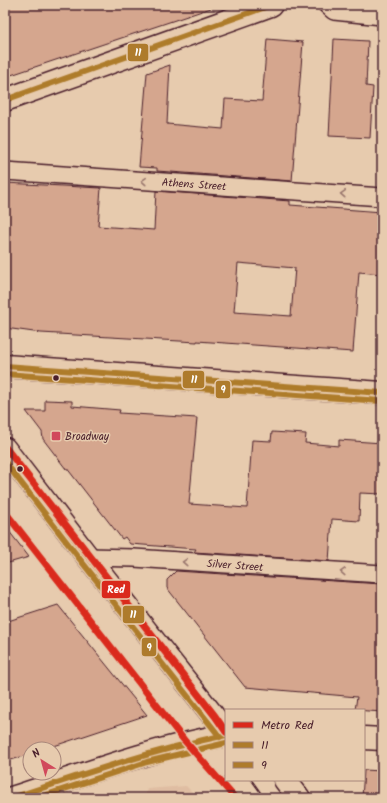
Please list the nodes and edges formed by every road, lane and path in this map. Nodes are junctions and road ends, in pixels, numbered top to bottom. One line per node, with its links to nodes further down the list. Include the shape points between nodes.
1 (271, 5): 4 (main road)
2 (327, 5): 3 (street, via 334,11)
3 (382, 16)
4 (5, 100)
5 (5, 171): 6 (street, Athens Street, one-way to 5)
6 (382, 197)
7 (5, 366): 8 (main road)
8 (382, 393)
9 (5, 449): 10 (main road)
10 (88, 557): 11 (street, Silver Street, one-way to 10); 12 (main road)
11 (382, 574)
12 (225, 732)
13 (225, 733): 18 (main road, via 164,748)
14 (365, 738): 15 (main road)
15 (382, 739)
16 (237, 781): 19 (main road)
17 (286, 781): 20 (main road)
18 (12, 798)
19 (250, 798)
20 (299, 798)

